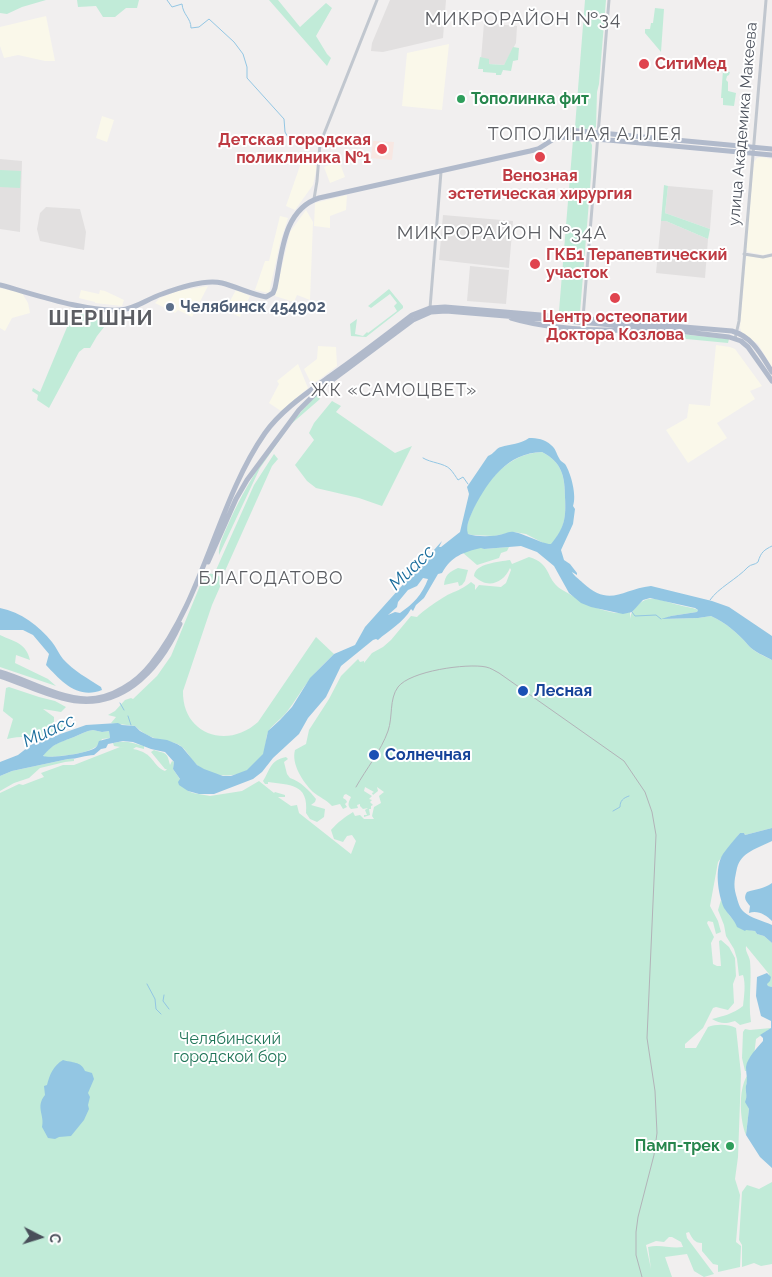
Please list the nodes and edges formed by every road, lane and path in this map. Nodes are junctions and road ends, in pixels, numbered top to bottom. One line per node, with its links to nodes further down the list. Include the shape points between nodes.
1 (377, 0): 12 (street, via 320,144)
2 (609, 0): 4 (street)
3 (766, 0): 7 (street, улица Академика Макеева)
4 (598, 132): 5 (main road, via 569,130); 6 (street); 7 (main road)
5 (555, 138): 6 (main road); 11 (main road, via 538,149)
6 (597, 139): 9 (main road); 18 (street)
7 (753, 146): 8 (main road); 9 (street, улица Академика Макеева)
8 (772, 149)
9 (753, 152): 10 (main road); 13 (street, улица Академика Макеева)
10 (772, 155)
11 (441, 172): 12 (main road); 16 (street)
12 (314, 199): 15 (main road, via 301,209 288,229 270,296 259,296 216,282 176,289 137,306 111,310 90,308)
13 (744, 254): 14 (street); 20 (street, улица Академика Макеева)
14 (772, 255)
15 (0, 285)
16 (431, 310): 17 (main road); 18 (main road, via 445,306); 23 (main road, via 412,315 311,389); 24 (main road, via 319,390)
17 (499, 315): 18 (main road); 19 (main road, via 534,324 611,331)
18 (583, 320): 19 (main road); 20 (main road)
19 (661, 329): 20 (main road)
20 (736, 336): 21 (main road, via 744,336 754,345); 22 (main road, via 754,354)
21 (772, 372)
22 (772, 381)
23 (273, 423): 24 (main road, via 281,424); 25 (main road)
24 (280, 434): 26 (main road)
25 (260, 441): 26 (main road, via 260,448); 27 (main road, via 242,473 178,623 162,650 137,678 115,692 88,699 56,692)
26 (267, 451): 28 (main road, via 236,499 172,640 142,679 120,694 89,702 62,698)
27 (0, 672)
28 (0, 676)

